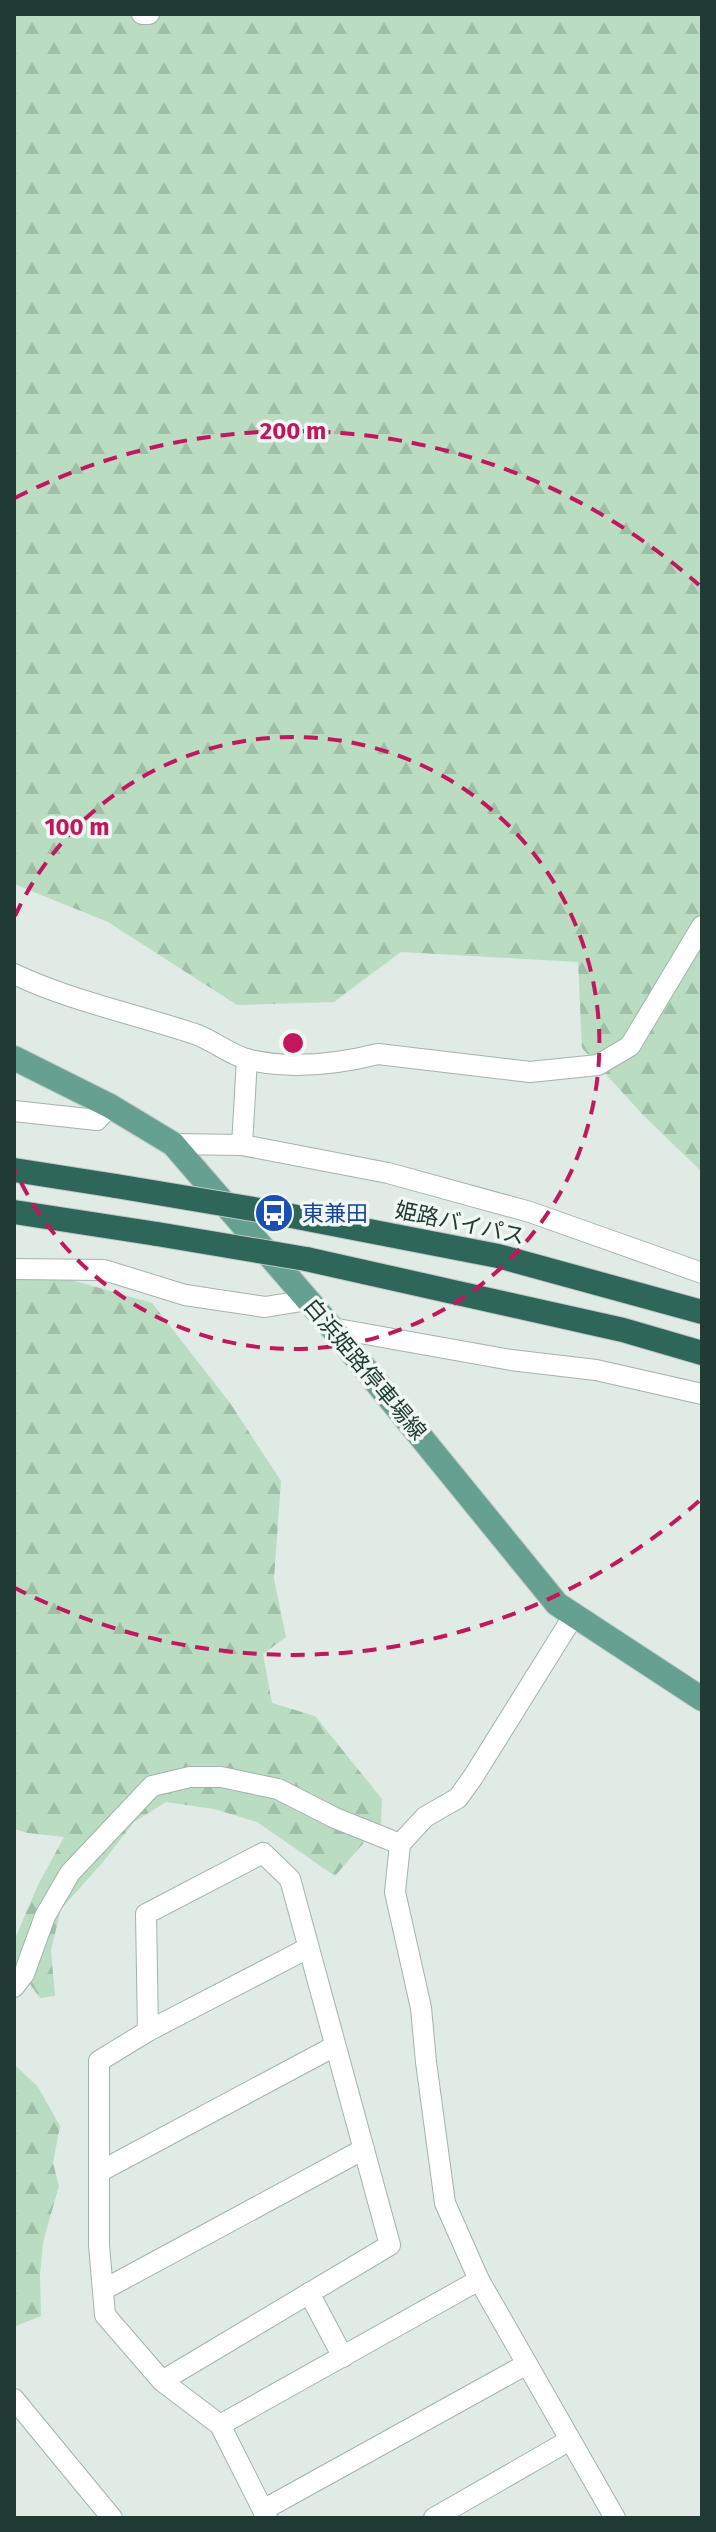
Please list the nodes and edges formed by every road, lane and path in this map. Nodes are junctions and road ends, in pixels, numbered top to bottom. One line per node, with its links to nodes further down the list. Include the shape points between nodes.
1 (142, 14): 2 (street)
2 (149, 14)
3 (702, 926): 6 (street, via 630,1046 598,1065 530,1072 378,1054 282,1064)
4 (14, 974): 6 (street, via 198,1035)
5 (14, 1058): 7 (main road, 白浜姫路停車場線)
6 (247, 1059): 10 (street)
7 (110, 1106): 8 (street, via 97,1120); 9 (main road, 白浜姫路停車場線)
8 (14, 1111)
9 (173, 1144): 10 (street); 15 (main road, 白浜姫路停車場線)
10 (242, 1145): 14 (street, via 388,1173 530,1212)
11 (14, 1170): 16 (highway, 姫路バイパス, bridge, via 498,1256)
12 (14, 1212): 18 (highway, bridge, via 306,1259 623,1330)
13 (14, 1269): 15 (street, via 104,1270 185,1295 265,1307)
14 (702, 1273)
15 (308, 1300): 17 (main road, 白浜姫路停車場線)
16 (702, 1312)
17 (332, 1328): 19 (street, via 596,1370); 20 (main road, 白浜姫路停車場線, via 557,1604)
18 (702, 1353)
19 (702, 1394)
20 (574, 1615): 21 (main road, 白浜姫路停車場線); 22 (street, via 458,1798 425,1817)
21 (702, 1699)
22 (400, 1844): 24 (street, via 278,1789 221,1777 190,1777 152,1786 70,1873); 29 (street, via 395,1892 421,2008 445,2203)
23 (308, 1948): 25 (street); 25 (street, via 290,1879 263,1853 146,1914); 26 (street)
24 (14, 1987)
25 (148, 2031): 28 (street, via 99,2061)
26 (335, 2046): 27 (street); 28 (street)
27 (364, 2149): 30 (street); 31 (street, via 390,2245)
28 (99, 2172): 30 (street)
29 (479, 2280): 32 (street); 33 (street)
30 (103, 2290): 34 (street, via 105,2315)
31 (309, 2293): 32 (street); 34 (street)
32 (343, 2357): 36 (street)
33 (527, 2364): 37 (street); 38 (street)
34 (162, 2381): 36 (street)
35 (14, 2399): 40 (street)
36 (220, 2425): 38 (street)
37 (570, 2440): 39 (street); 41 (street)
38 (265, 2514)
39 (611, 2517)
40 (112, 2518)
41 (434, 2518)

